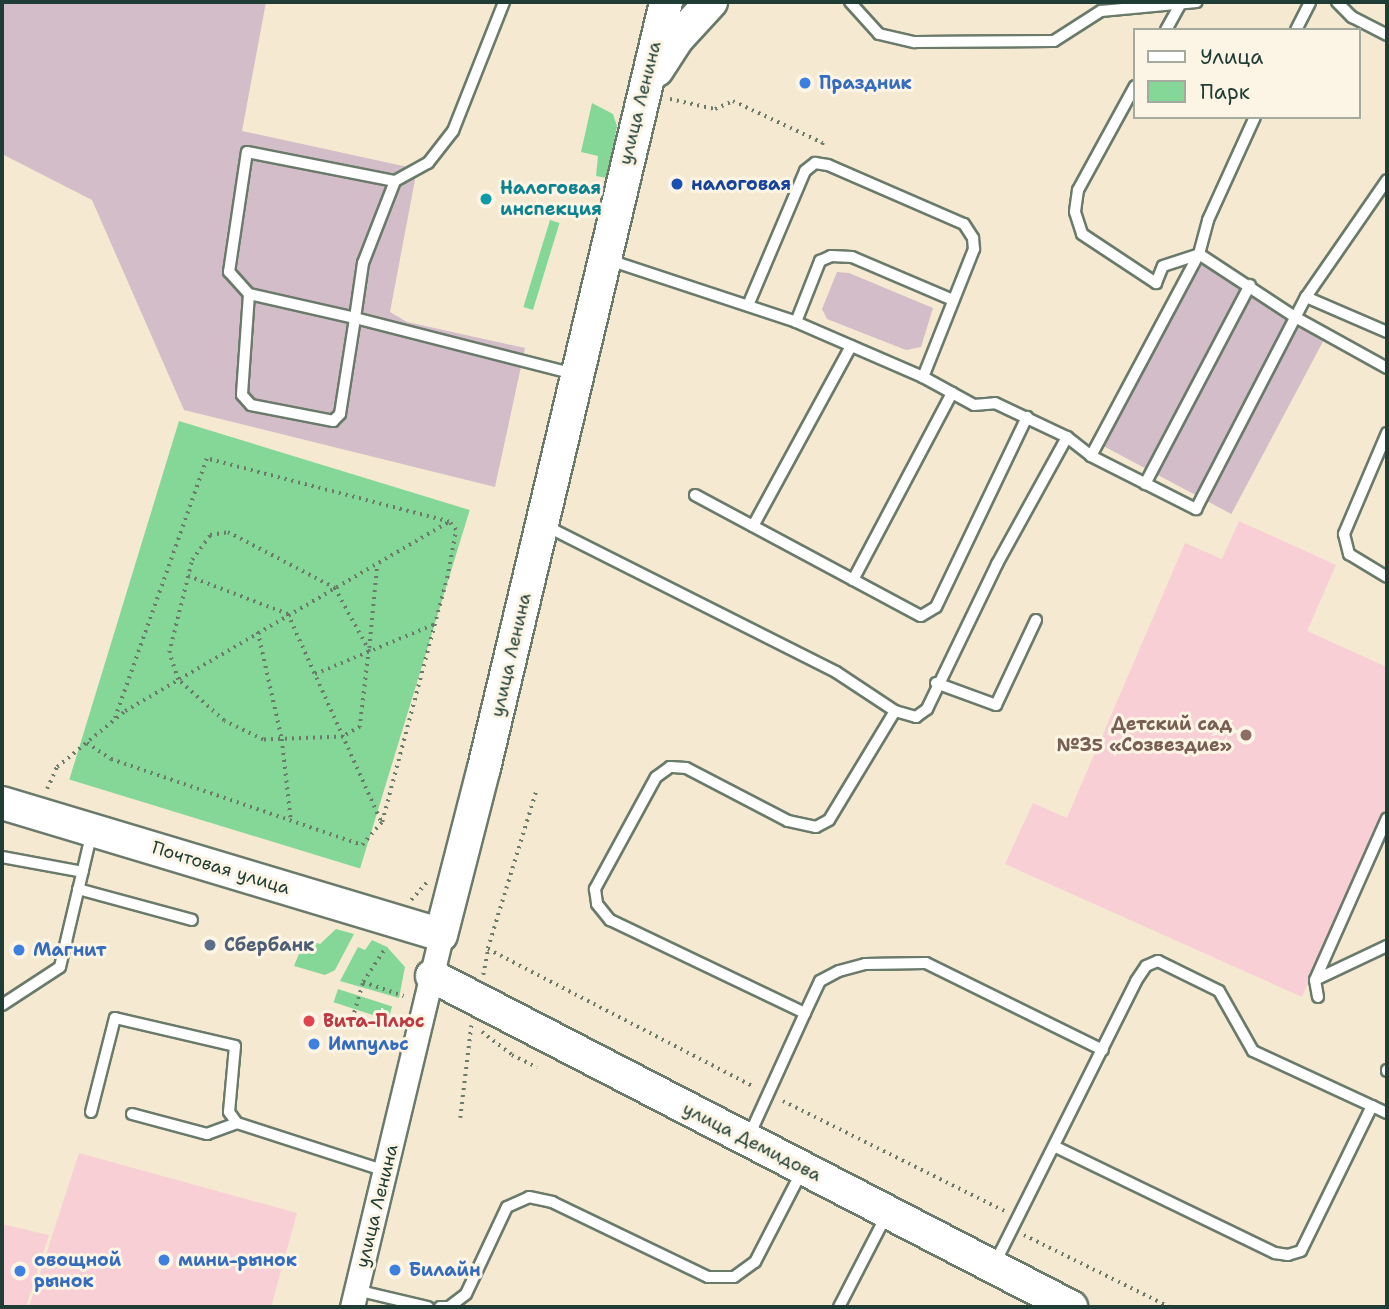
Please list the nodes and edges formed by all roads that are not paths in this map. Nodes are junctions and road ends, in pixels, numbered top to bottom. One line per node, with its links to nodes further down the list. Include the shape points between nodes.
1 (504, 2): 16 (lane, via 453,131 428,163)
2 (666, 2): 13 (main road, улица Ленина)
3 (711, 2): 13 (main road, via 678,38)
4 (850, 2): 8 (lane, via 879,34 915,41 1054,41 1101,11)
5 (1197, 2): 8 (lane)
6 (1310, 2): 10 (lane)
7 (1337, 2): 11 (lane, via 1352,17)
8 (1181, 3): 9 (lane)
9 (1167, 28)
10 (1297, 28)
11 (1387, 35)
12 (1134, 88): 17 (lane, via 1078,190 1075,212 1082,234 1156,283 1163,266)
13 (643, 92): 18 (main road, улица Ленина)
14 (1254, 119): 17 (lane, via 1208,220)
15 (1387, 180): 21 (lane)
16 (395, 181): 20 (lane, via 247,152 229,272); 25 (lane, via 363,263)
17 (1199, 254): 19 (lane); 36 (lane)
18 (603, 258): 23 (lane); 30 (main road, улица Ленина)
19 (1250, 285): 24 (lane); 37 (lane)
20 (249, 294): 25 (lane); 25 (lane, via 242,395 251,405 333,421 340,414)
21 (1306, 297): 24 (lane); 27 (lane)
22 (953, 300): 23 (lane, via 974,249 964,224 816,163 804,172); 26 (lane, via 852,257 831,256 820,261); 31 (lane)
23 (749, 303): 26 (lane)
24 (1295, 317): 29 (lane); 37 (lane, via 1196,509)
25 (355, 318): 30 (lane)
26 (796, 322): 28 (lane)
27 (1387, 332)
28 (851, 346): 31 (lane); 40 (lane)
29 (1387, 368)
30 (576, 374): 39 (main road, улица Ленина)
31 (923, 377): 32 (lane)
32 (952, 393): 33 (lane, via 974,405 995,403); 42 (lane)
33 (1027, 417): 35 (lane); 42 (lane, via 936,607 921,616)
34 (1387, 433): 41 (lane, via 1344,534 1349,554)
35 (1067, 437): 36 (lane); 44 (lane)
36 (1091, 456): 37 (lane)
37 (1145, 484)
38 (695, 495): 40 (lane)
39 (542, 524): 45 (lane, via 836,672); 53 (main road, улица Ленина)
40 (753, 526): 42 (lane)
41 (1387, 577)
42 (853, 580)
43 (1036, 620): 44 (lane, via 996,705)
44 (936, 683): 45 (lane, via 927,709 916,717)
45 (895, 711): 59 (lane, via 829,820 816,827 788,821 686,768 670,767 656,777 595,888 597,904 610,920)
46 (2, 803): 48 (main road, Почтовая улица)
47 (1386, 825): 55 (lane)
48 (93, 830): 50 (lane); 53 (main road, Почтовая улица)
49 (2, 857): 50 (lane)
50 (83, 872): 51 (lane)
51 (78, 889): 52 (lane); 58 (lane, via 60,967)
52 (192, 920)
53 (441, 935): 56 (street, улица Ленина)
54 (1387, 946): 55 (lane)
55 (1315, 980): 57 (lane)
56 (429, 990): 66 (main road, улица Демидова, via 478,999); 69 (street, улица Ленина)
57 (1318, 997)
58 (2, 1005)
59 (805, 1013): 60 (lane, via 820,981 839,971 865,964 926,963); 66 (lane)
60 (1103, 1050): 61 (lane, via 1136,981 1146,966 1158,961 1219,991 1253,1051); 67 (lane)
61 (1372, 1106): 63 (lane); 67 (lane, via 1301,1251 1288,1255 1275,1253)
62 (91, 1112): 65 (lane, via 115,1018 235,1046 229,1112)
63 (1387, 1113)
64 (132, 1114): 65 (lane, via 207,1134)
65 (237, 1123): 69 (lane)
66 (747, 1140): 68 (main road, улица Демидова)
67 (1056, 1147): 71 (lane)
68 (803, 1168): 70 (main road, улица Демидова); 74 (lane, via 755,1262 734,1277 708,1277 552,1202 528,1197 507,1207 466,1294 449,1307)
69 (386, 1171): 72 (street, улица Ленина)
70 (888, 1212): 71 (main road, улица Демидова); 75 (lane)
71 (993, 1265): 76 (main road, улица Демидова)
72 (354, 1299): 73 (lane)
73 (428, 1307)
74 (440, 1307)
75 (839, 1307)
76 (1071, 1307)

